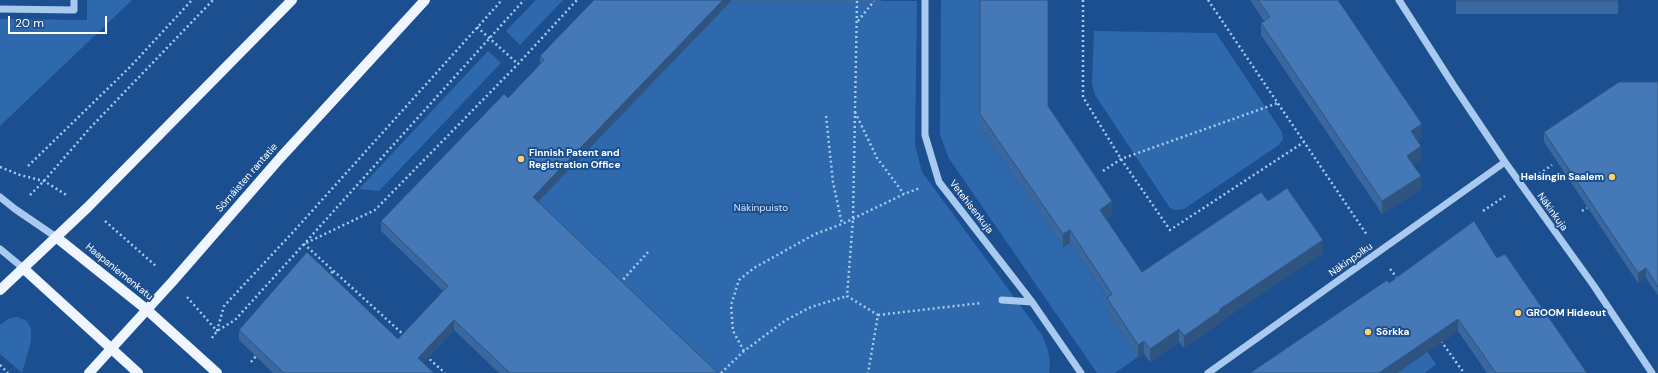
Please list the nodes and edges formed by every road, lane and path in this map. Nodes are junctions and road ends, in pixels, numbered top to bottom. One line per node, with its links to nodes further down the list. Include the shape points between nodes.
1 (74, 0): 15 (street, via 74,10)
2 (192, 0): 26 (path, via 130,67)
3 (213, 0): 29 (path, via 90,128)
4 (292, 0): 33 (main road)
5 (425, 0): 46 (main road, Sörnäisten rantatie, via 281,157)
6 (502, 0): 17 (path)
7 (524, 0): 18 (path)
8 (577, 0): 19 (path)
9 (925, 0): 30 (street, Vetehisenkuja, via 925,134)
10 (1083, 0): 24 (path, via 1083,97)
11 (1208, 0): 20 (path)
12 (1399, 0): 25 (street, Näkinkuja)
13 (857, 1): 16 (path)
14 (874, 1): 16 (path)
15 (0, 9)
16 (858, 21): 21 (path)
17 (477, 27): 18 (path); 55 (path, via 224,306)
18 (489, 37): 19 (path); 39 (path)
19 (518, 64): 39 (path, via 375,210)
20 (1278, 103): 23 (path); 24 (path)
21 (855, 112): 31 (path, via 877,158); 36 (path)
22 (826, 116): 37 (path, via 833,182)
23 (1304, 142): 24 (path, via 1170,230); 42 (path)
24 (1121, 159): 28 (path)
25 (1505, 162): 42 (street, Näkinpolku); 74 (street, Näkinkuja, via 1594,286)
26 (28, 166)
27 (0, 167): 29 (path)
28 (1103, 171)
29 (44, 181): 33 (path)
30 (939, 182): 31 (path); 52 (street, Vetehisenkuja)
31 (904, 194): 36 (path)
32 (0, 196): 38 (street, Haapaniemenkatu)
33 (88, 208): 38 (main road); 46 (path)
34 (1587, 208): 35 (path)
35 (1582, 211)
36 (853, 219): 37 (path); 50 (path)
37 (842, 224): 60 (path, via 815,234 754,268 739,280 731,305 733,330)
38 (56, 237): 43 (main road); 53 (main road, Haapaniemenkatu)
39 (304, 244): 44 (path); 55 (path, via 234,320)
40 (0, 249): 43 (street)
41 (648, 252): 48 (path)
42 (1379, 253): 47 (path); 72 (street, Näkinpolku)
43 (23, 268): 49 (main road); 58 (main road)
44 (334, 270): 45 (path); 57 (path)
45 (325, 280)
46 (173, 281): 53 (main road, Sörnäisten rantatie); 55 (path)
47 (1401, 284)
48 (618, 285)
49 (0, 290)
50 (847, 296): 54 (path); 60 (path, via 812,307 786,320)
51 (1002, 300): 52 (street); 54 (path)
52 (1032, 302): 71 (street, Vetehisenkuja)
53 (146, 310): 58 (main road, Sörnäisten rantatie); 67 (main road, Haapaniemenkatu)
54 (878, 315): 70 (path)
55 (217, 331)
56 (1437, 335): 73 (path)
57 (407, 337)
58 (110, 349): 65 (main road, Sörnäisten rantatie); 66 (main road)
59 (261, 351): 62 (path)
60 (744, 351): 69 (path)
61 (422, 352): 68 (path)
62 (251, 362)
63 (0, 365): 64 (path)
64 (8, 373)
65 (89, 373)
66 (138, 373)
67 (217, 373)
68 (445, 373)
69 (721, 373)
70 (868, 373)
71 (1081, 373)
72 (1208, 373)
73 (1464, 373)
74 (1652, 373)

